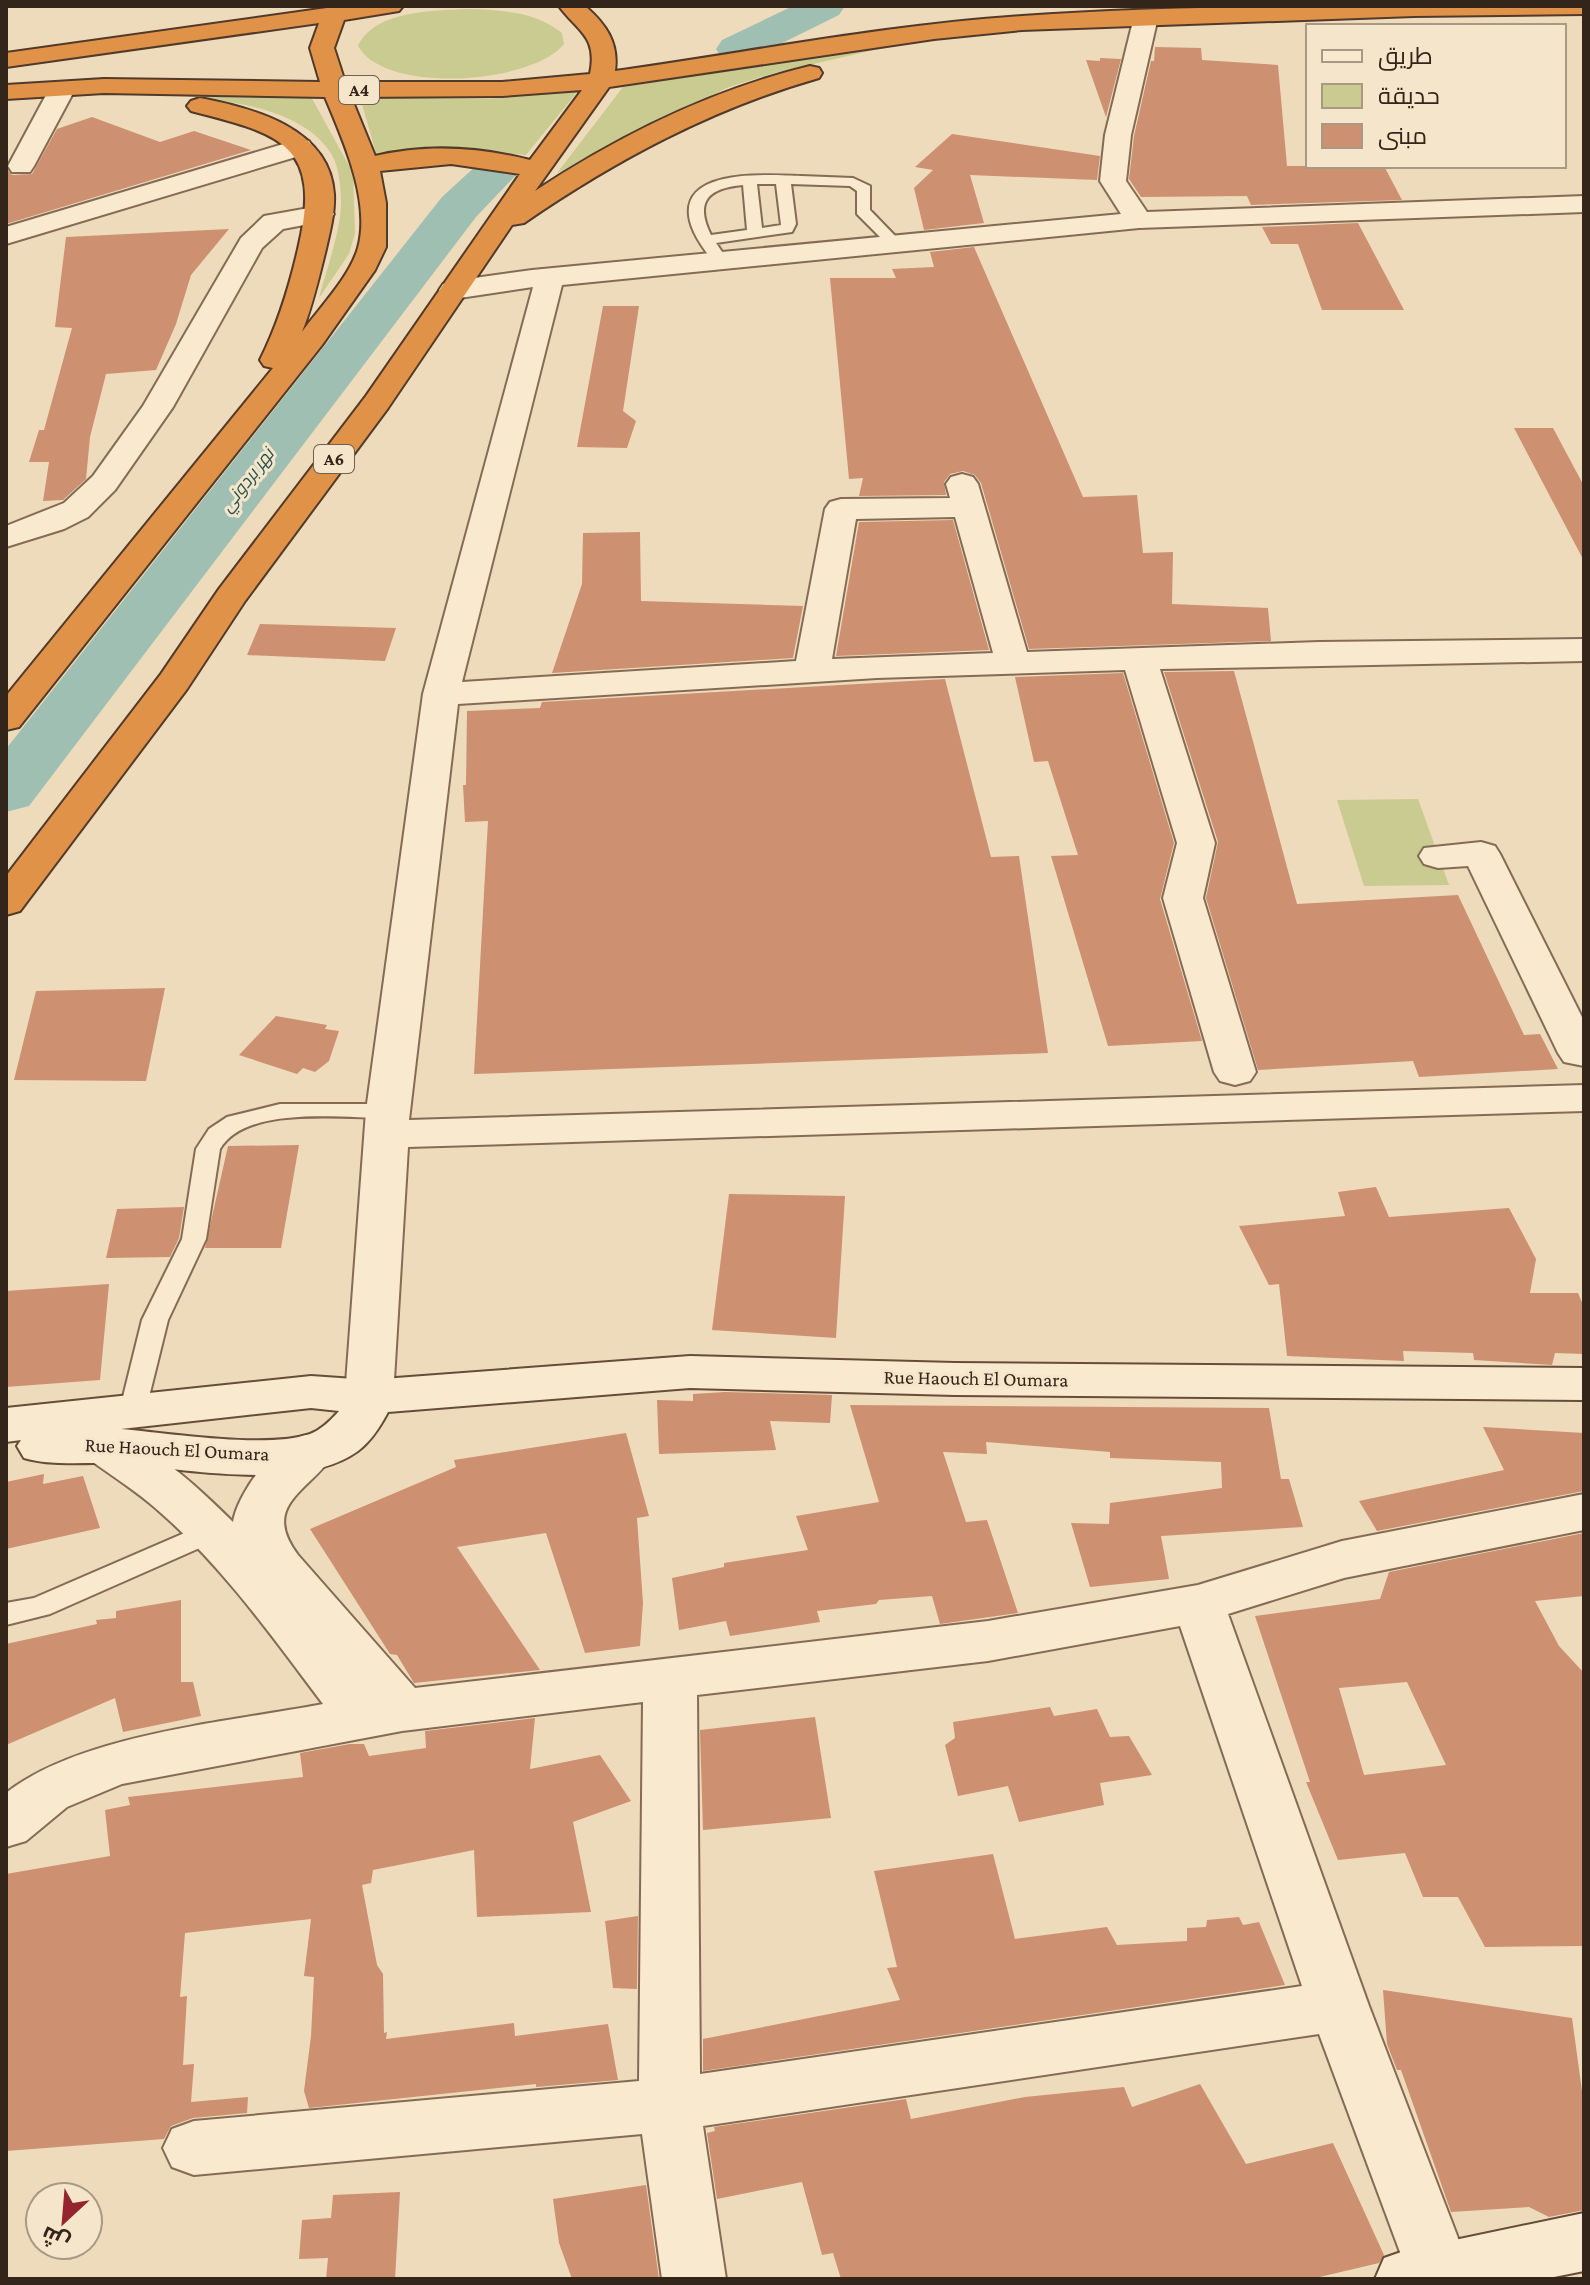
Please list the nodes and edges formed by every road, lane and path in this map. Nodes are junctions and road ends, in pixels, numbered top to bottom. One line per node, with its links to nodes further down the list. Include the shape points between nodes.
1 (391, 6): 4 (highway)
2 (571, 6): 7 (highway, via 601,37 606,64)
3 (1584, 7): 5 (highway, A4)
4 (338, 10): 6 (highway); 8 (highway, via 322,48)
5 (1134, 17): 7 (highway, A4, via 934,32); 19 (street, via 1113,181); 24 (highway, via 848,63 733,96 606,157 514,217)
6 (6, 60)
7 (601, 81): 8 (highway, A4, via 502,89); 14 (highway, A6)
8 (335, 90): 9 (highway, A4, via 127,86); 13 (highway)
9 (6, 94): 10 (highway)
10 (59, 95): 11 (highway, via 227,111 272,127); 12 (street)
11 (300, 147): 18 (highway, via 320,187); 21 (street)
12 (21, 166)
13 (366, 166): 14 (highway, via 440,157); 26 (highway, via 373,203 372,247 354,281)
14 (536, 170): 24 (highway, A6)
15 (783, 181): 16 (lane); 20 (lane, via 788,227); 22 (lane, via 862,185 862,211)
16 (750, 182): 20 (lane); 23 (lane, via 716,185 701,195 696,209 700,227)
17 (1584, 204): 19 (street)
18 (320, 214): 26 (highway, via 302,297 271,368); 27 (street, via 274,222 251,244 158,407 104,483 76,510)
19 (1139, 220): 22 (street)
20 (755, 235): 23 (lane)
21 (6, 236)
22 (896, 245): 23 (street)
23 (715, 251): 25 (street)
24 (470, 266): 25 (street); 35 (highway, A6, via 174,681)
25 (541, 279): 32 (street)
26 (270, 390): 33 (highway)
27 (6, 537)
28 (1584, 650): 29 (street)
29 (1139, 659): 30 (street); 37 (street, via 1196,843 1183,898)
30 (1013, 663): 31 (street); 31 (street, via 966,495 841,509)
31 (812, 671): 32 (street)
32 (441, 694): 39 (street)
33 (6, 719)
34 (1438, 856): 36 (street, via 1481,854 1579,1053)
35 (6, 903)
36 (1584, 1053)
37 (1235, 1072)
38 (1584, 1098): 39 (street)
39 (387, 1122): 41 (street); 43 (lane, via 280,1111 235,1122 217,1134 208,1149 194,1239 155,1320)
40 (1584, 1384): 41 (street, Rue Haouch El Oumara, via 690,1372)
41 (369, 1397): 43 (street, Rue Haouch El Oumara, via 311,1392); 45 (street, Rue Haouch El Oumara, via 358,1423)
42 (6, 1425): 43 (street, Rue Haouch El Oumara)
43 (116, 1426): 44 (street, Rue Haouch El Oumara); 45 (street, Rue Haouch El Oumara, via 202,1452); 48 (street, via 148,1476)
44 (6, 1450)
45 (310, 1452): 46 (street)
46 (266, 1501): 48 (street); 52 (street, via 258,1528 265,1547)
47 (1584, 1512): 49 (street, via 1342,1560)
48 (206, 1528): 50 (lane, via 40,1607); 52 (street)
49 (1198, 1604): 51 (street, via 988,1641); 54 (street)
50 (6, 1614)
51 (670, 1680): 52 (street); 55 (street)
52 (383, 1713): 53 (street, via 121,1763 47,1792)
53 (6, 1825)
54 (1339, 2006): 55 (street); 59 (street)
55 (669, 2105): 56 (street); 60 (street)
56 (194, 2148)
57 (1584, 2242): 58 (street)
58 (1511, 2268): 59 (street)
59 (1423, 2275)
60 (694, 2279)

